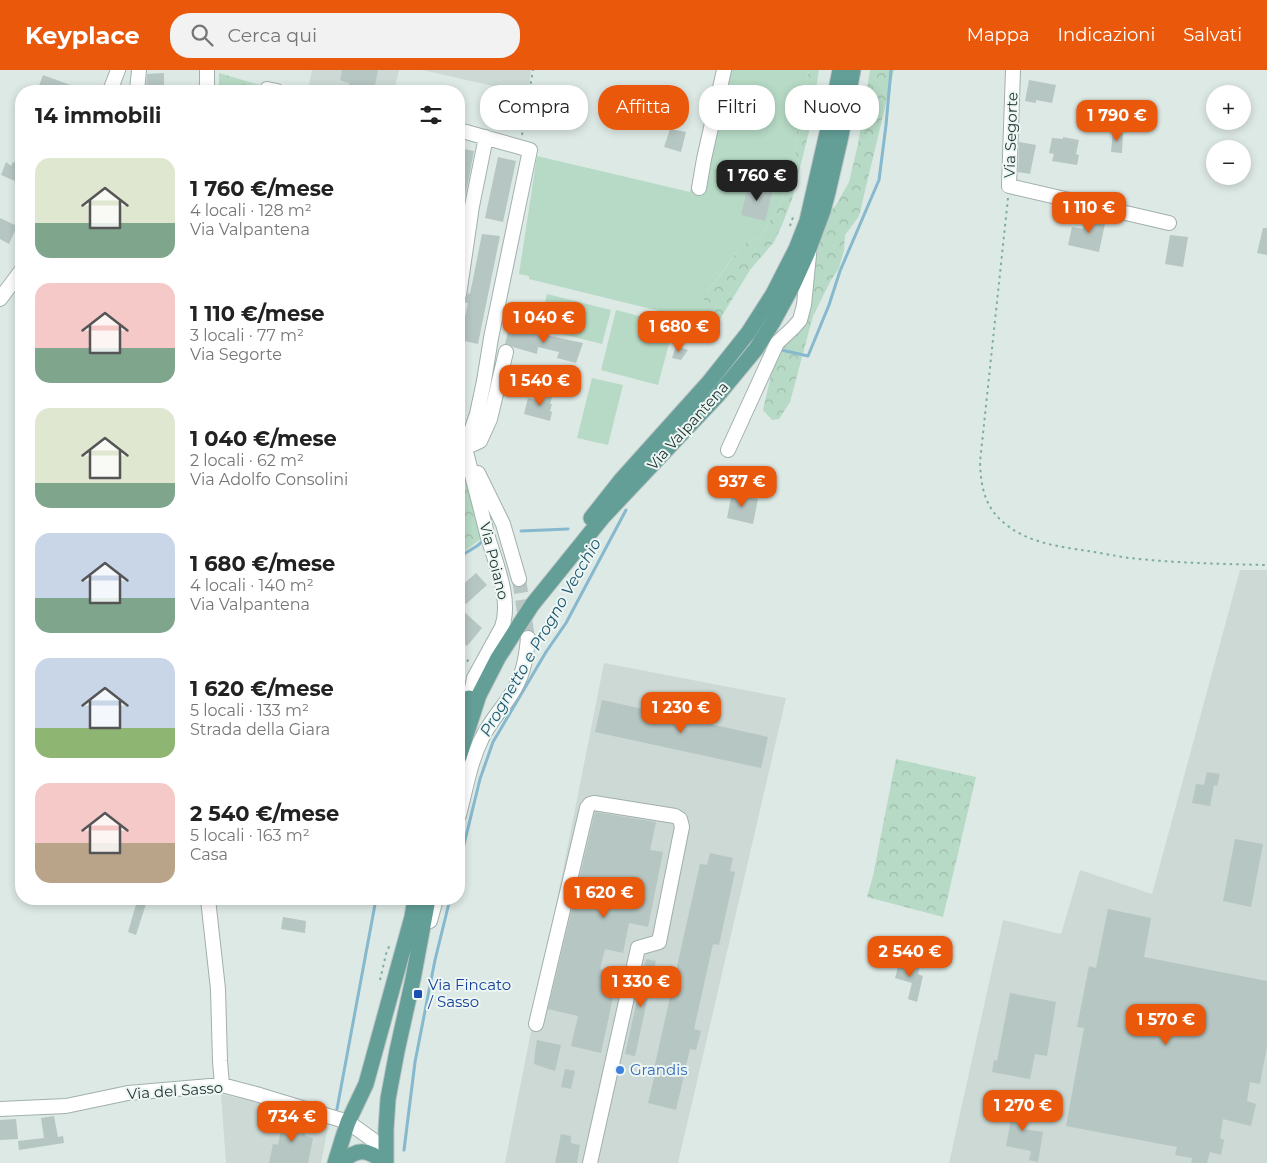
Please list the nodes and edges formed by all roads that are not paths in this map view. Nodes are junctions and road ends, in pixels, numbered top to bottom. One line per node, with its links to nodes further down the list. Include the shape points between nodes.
1 (118, 70): 8 (street)
2 (139, 70): 9 (street)
3 (207, 70): 10 (street)
4 (724, 70): 13 (street)
5 (840, 70): 29 (main road, Via Valpantena, via 807,221 773,294 748,333 709,382 621,480 516,614)
6 (854, 70): 15 (main road, Via Valpantena, via 828,192)
7 (1013, 70): 14 (street, Via Segorte, via 1009,186)
8 (112, 85)
9 (138, 85)
10 (207, 85)
11 (465, 132): 12 (street)
12 (486, 137): 16 (street); 22 (street, via 530,150 477,414)
13 (699, 188)
14 (1169, 223)
15 (809, 249): 19 (main road, Via Valpantena); 20 (street)
16 (465, 254)
17 (15, 279): 18 (street)
18 (0, 299)
19 (778, 314): 20 (street, via 791,308 797,310); 31 (main road, Via Valpantena, via 756,349 723,388 603,517 532,604 498,658)
20 (800, 317): 25 (street, via 777,343)
21 (506, 352): 23 (street, via 490,419 480,441)
22 (465, 438)
23 (465, 444)
24 (465, 450): 27 (street, Via Poiano, via 503,524)
25 (728, 450)
26 (465, 454): 29 (street, Via Poiano, via 501,579 506,609 502,628 474,678)
27 (519, 579)
28 (528, 638): 32 (street, via 526,662 517,684 483,735)
29 (470, 698): 30 (main road, Via Valpantena)
30 (465, 719)
31 (465, 721)
32 (465, 790)
33 (209, 905): 39 (street, via 218,989)
34 (414, 905): 41 (main road, via 366,1084)
35 (427, 905): 37 (main road)
36 (434, 905): 37 (street)
37 (413, 979): 44 (main road, via 388,1099)
38 (536, 1024): 45 (street, via 587,808 594,803 680,819 682,827 659,942 638,948)
39 (222, 1085): 40 (street, Via del Sasso, via 128,1093 66,1106); 41 (street, Via del Sasso)
40 (0, 1109)
41 (348, 1122): 42 (main road); 44 (street, Via del Sasso, via 373,1140)
42 (335, 1163)
43 (341, 1163): 44 (main road, via 356,1152 366,1152)
44 (385, 1163)
45 (590, 1163)

